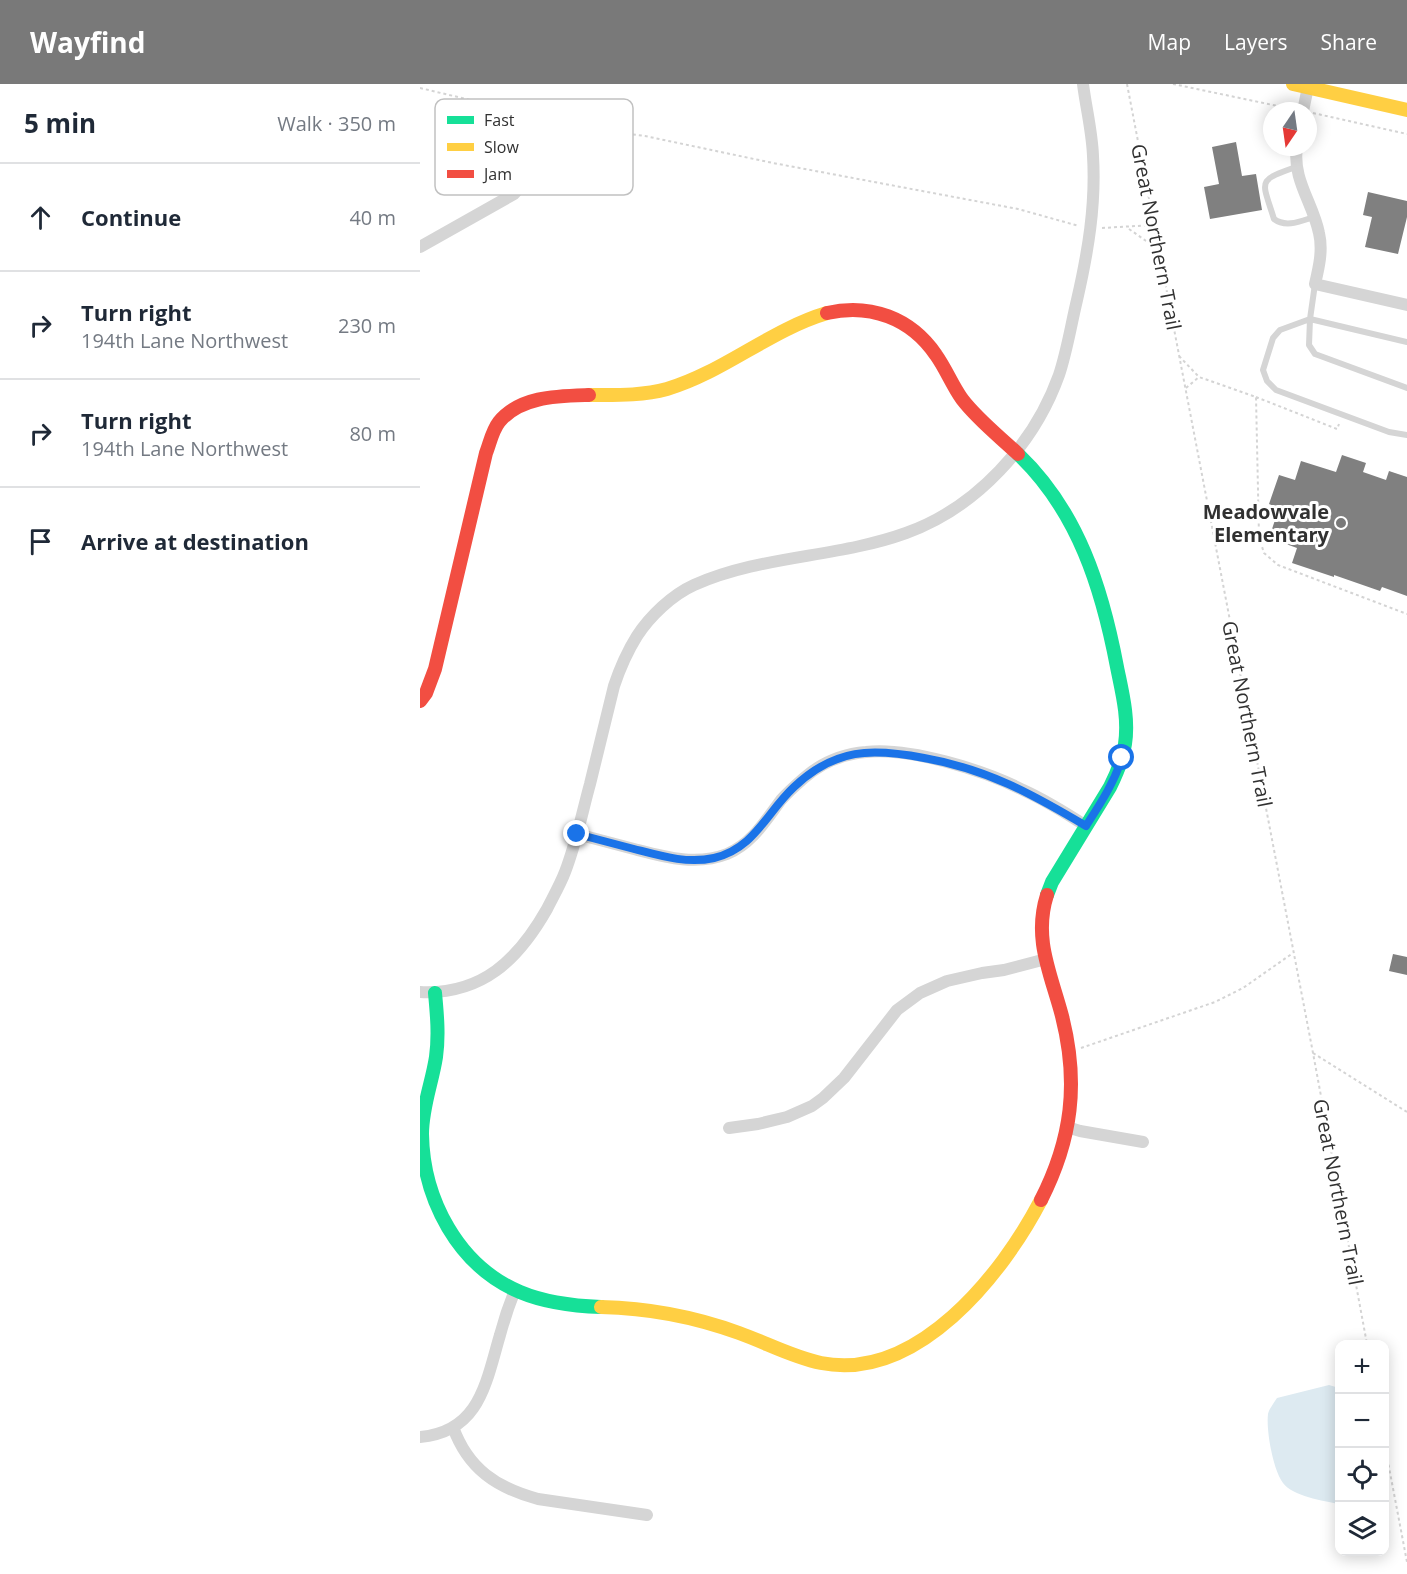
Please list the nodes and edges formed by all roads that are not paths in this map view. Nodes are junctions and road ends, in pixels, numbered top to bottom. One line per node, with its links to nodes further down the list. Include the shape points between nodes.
1 (1083, 84): 17 (street, via 1093,158 1091,227 1059,374 1035,425)
2 (1293, 84): 3 (street)
3 (1308, 86): 4 (street); 5 (street)
4 (1305, 102)
5 (1407, 110)
6 (1297, 156): 7 (street)
7 (1296, 167): 9 (street); 9 (lane, via 1266,180 1264,186 1274,219 1286,224)
8 (512, 195): 10 (street)
9 (1314, 217): 11 (street, via 1321,249)
10 (420, 247)
11 (1315, 284): 12 (street); 13 (lane)
12 (1407, 304)
13 (1310, 319): 14 (lane); 15 (lane, via 1309,345 1315,354); 16 (lane, via 1280,330 1273,338 1263,370 1267,381 1276,390 1389,432)
14 (1407, 342)
15 (1407, 388)
16 (1407, 435)
17 (1017, 452): 18 (street, via 962,399 935,352 919,334 894,318 865,310 815,316 667,389 632,396 549,397 527,402 501,421 486,453 435,669); 19 (street, via 1064,510 1090,561 1102,597 1122,691 1126,726 1122,758 1118,772); 20 (street, via 963,503 918,528 887,539 728,572 693,586 664,606 638,634 621,666)
18 (420, 701)
19 (1086, 826): 20 (street, via 1021,789 968,768 882,751 850,754 820,766 792,788 752,838 714,858 669,858); 21 (street, via 1046,898 1041,932)
20 (577, 834): 23 (street, via 559,888 519,950 478,982)
21 (1046, 959): 24 (street, via 1071,1063); 25 (street, via 947,981 920,993 897,1010 844,1078 812,1106 787,1117)
22 (420, 992): 23 (street)
23 (435, 993): 27 (street, via 438,1040 422,1133 428,1184 441,1216 468,1255)
24 (1067, 1127): 26 (street); 27 (street, via 1051,1176 1032,1214 1001,1260 965,1304 932,1334 897,1355 863,1364 827,1364 693,1319 626,1308 565,1305)
25 (729, 1128)
26 (1143, 1142)
27 (515, 1290): 28 (street, via 486,1386 472,1410)
28 (453, 1427): 29 (street); 30 (street, via 473,1464 496,1483 522,1495)
29 (420, 1437)
30 (647, 1515)

